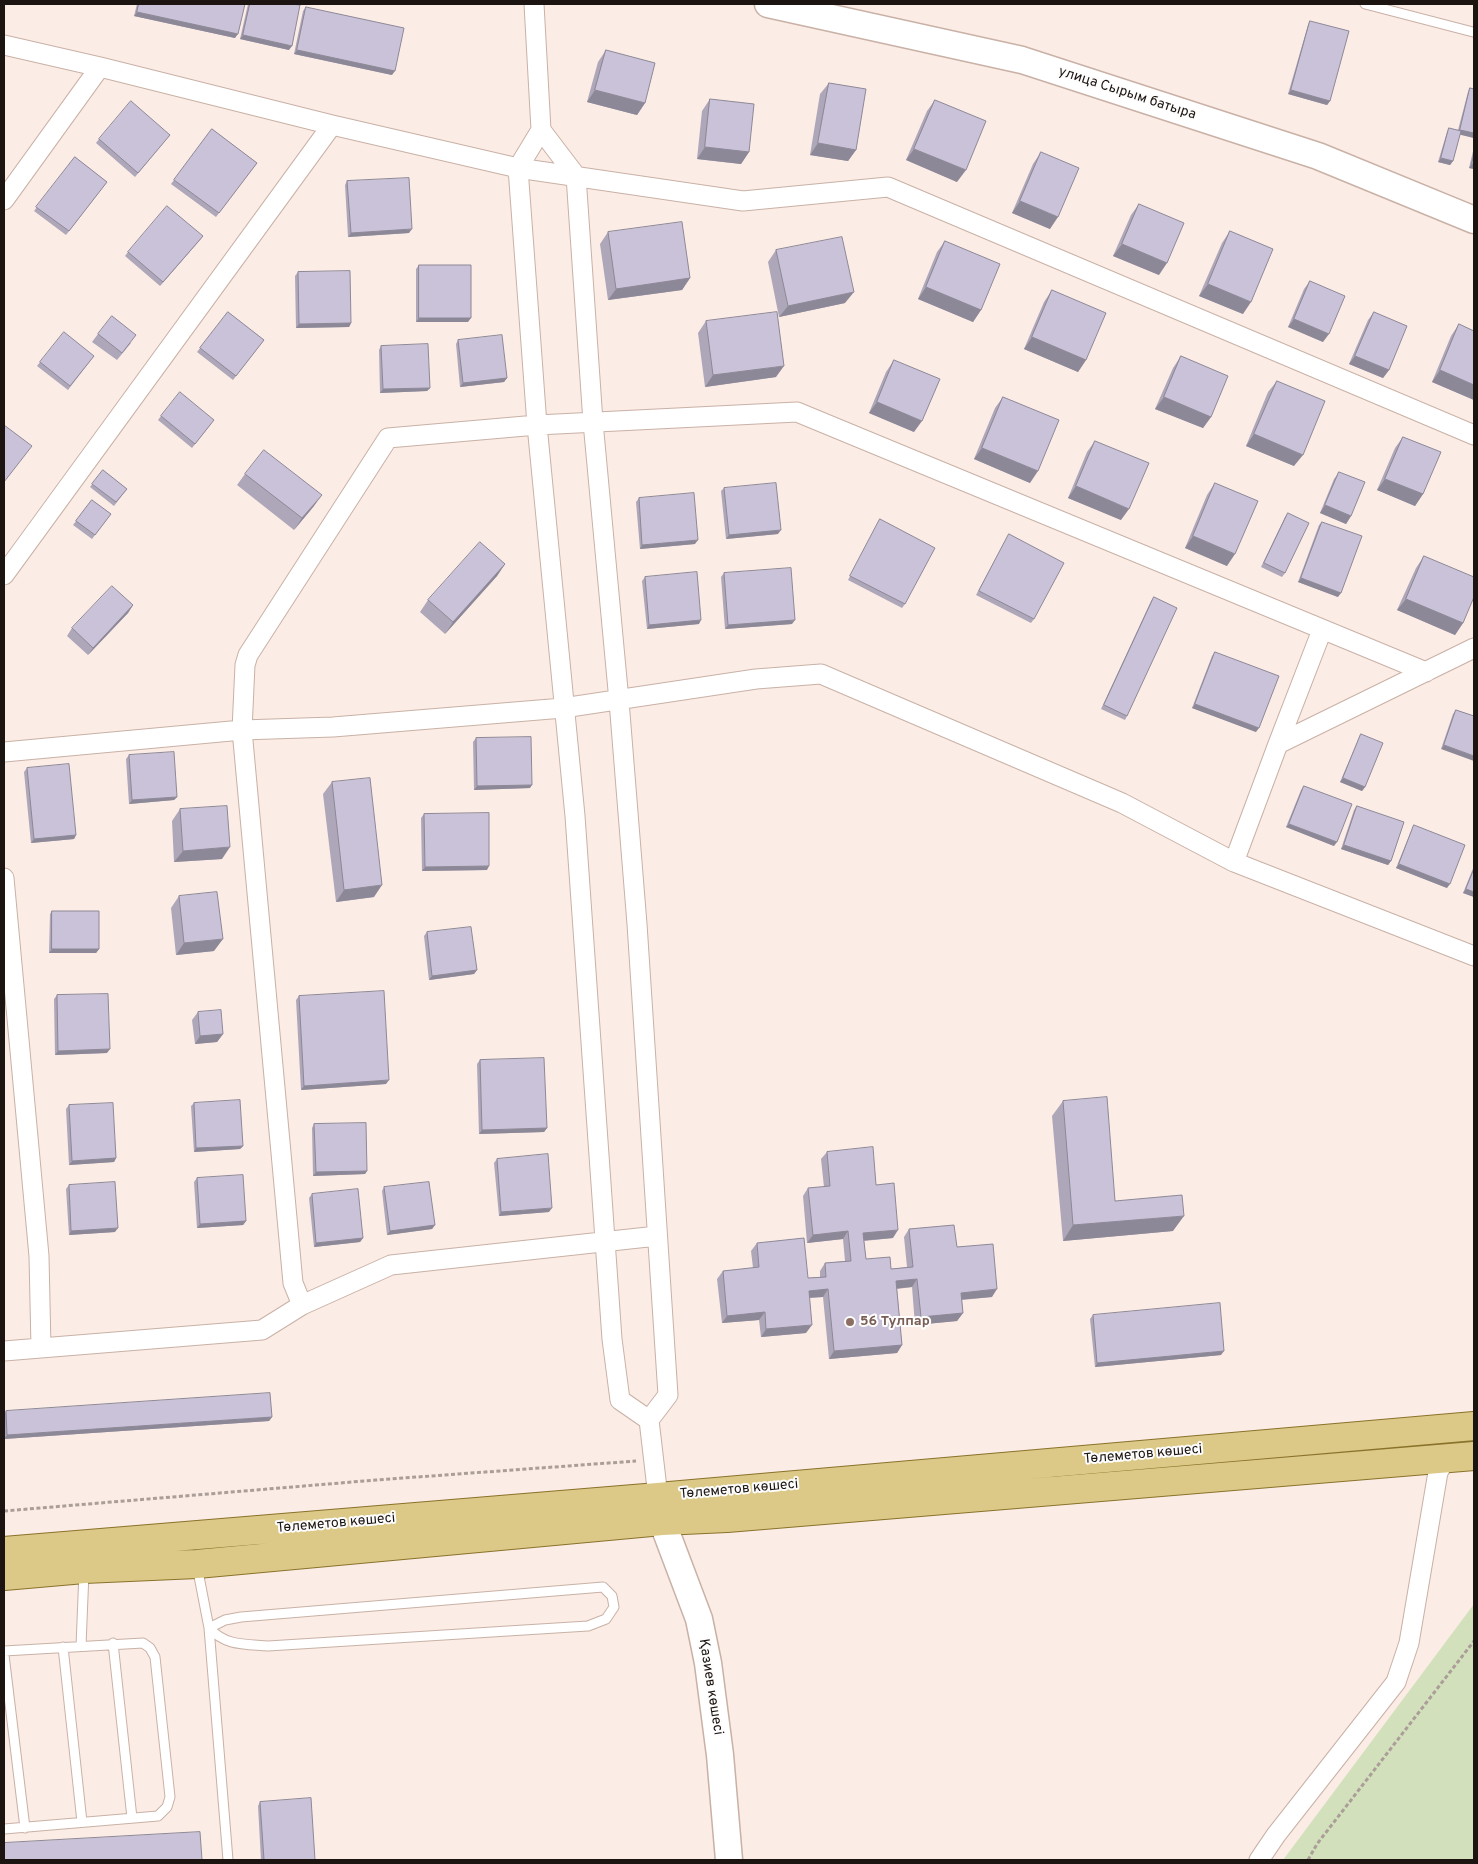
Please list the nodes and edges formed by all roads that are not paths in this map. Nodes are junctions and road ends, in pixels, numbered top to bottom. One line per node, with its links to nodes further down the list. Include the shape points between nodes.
1 (534, 4): 9 (street)
2 (768, 4): 4 (street, улица Сырым батыра)
3 (1365, 4): 5 (lane)
4 (798, 7): 13 (street, улица Сырым батыра, via 1022,60 1318,156)
5 (1472, 32)
6 (4, 44): 7 (street)
7 (100, 67): 8 (street); 12 (street)
8 (332, 125): 10 (street); 17 (street)
9 (541, 130): 10 (street); 11 (street)
10 (518, 168): 11 (street); 15 (street)
11 (576, 176): 14 (street); 16 (street, via 743,201 888,187)
12 (4, 200)
13 (1474, 220)
14 (593, 422): 15 (street); 18 (street, via 797,412); 21 (street)
15 (536, 424): 22 (street); 23 (street, via 388,438 248,655)
16 (1474, 435)
17 (4, 575)
18 (1322, 630): 20 (street); 24 (street)
19 (1474, 648): 20 (street)
20 (1426, 672): 24 (street)
21 (619, 701): 22 (street); 26 (street, via 756,679 821,674 1122,803); 29 (street)
22 (563, 708): 23 (street, via 333,727); 30 (street, via 575,816)
23 (242, 730): 25 (street); 31 (street, via 293,1283)
24 (1278, 744): 26 (street)
25 (4, 752)
26 (1234, 862): 28 (street)
27 (4, 878): 32 (street, via 38,1256)
28 (1474, 956)
29 (658, 1236): 30 (street); 34 (street, via 668,1395)
30 (605, 1240): 31 (street, via 391,1265); 34 (street, via 620,1400)
31 (302, 1305): 32 (street, via 262,1330)
32 (41, 1348): 33 (street)
33 (4, 1351)
34 (649, 1420): 40 (street)
35 (1474, 1426): 38 (main road, Төлеметов көшесі)
36 (1474, 1456): 37 (main road, Төлеметов көшесі)
37 (1446, 1459): 39 (main road, Төлеметов көшесі); 57 (street, via 1438,1472 1409,1643 1396,1682)
38 (1056, 1463): 39 (main road); 40 (main road, Төлеметов көшесі)
39 (1064, 1491): 40 (main road, Төлеметов көшесі, via 727,1518)
40 (660, 1509): 41 (main road, Төлеметов көшесі); 42 (main road, Төлеметов көшесі); 56 (street, Қазиев көшесі, via 699,1619 708,1663)
41 (4, 1551)
42 (197, 1564): 43 (main road, Төлеметов көшесі); 45 (lane)
43 (84, 1569): 44 (main road, Төлеметов көшесі); 47 (lane)
44 (4, 1576)
45 (209, 1628): 45 (lane, via 223,1640 268,1646 588,1626 606,1619 614,1607 612,1596 603,1587 241,1617 224,1620); 55 (lane)
46 (113, 1643): 47 (lane); 51 (lane); 51 (lane, via 143,1642 155,1657 170,1797 167,1807 158,1816)
47 (81, 1646): 48 (lane)
48 (62, 1647): 49 (lane); 52 (lane)
49 (4, 1651)
50 (4, 1656): 53 (lane)
51 (132, 1818): 52 (lane)
52 (82, 1822): 53 (lane)
53 (25, 1828): 54 (lane)
54 (4, 1829)
55 (228, 1860)
56 (729, 1860)
57 (1259, 1860)

